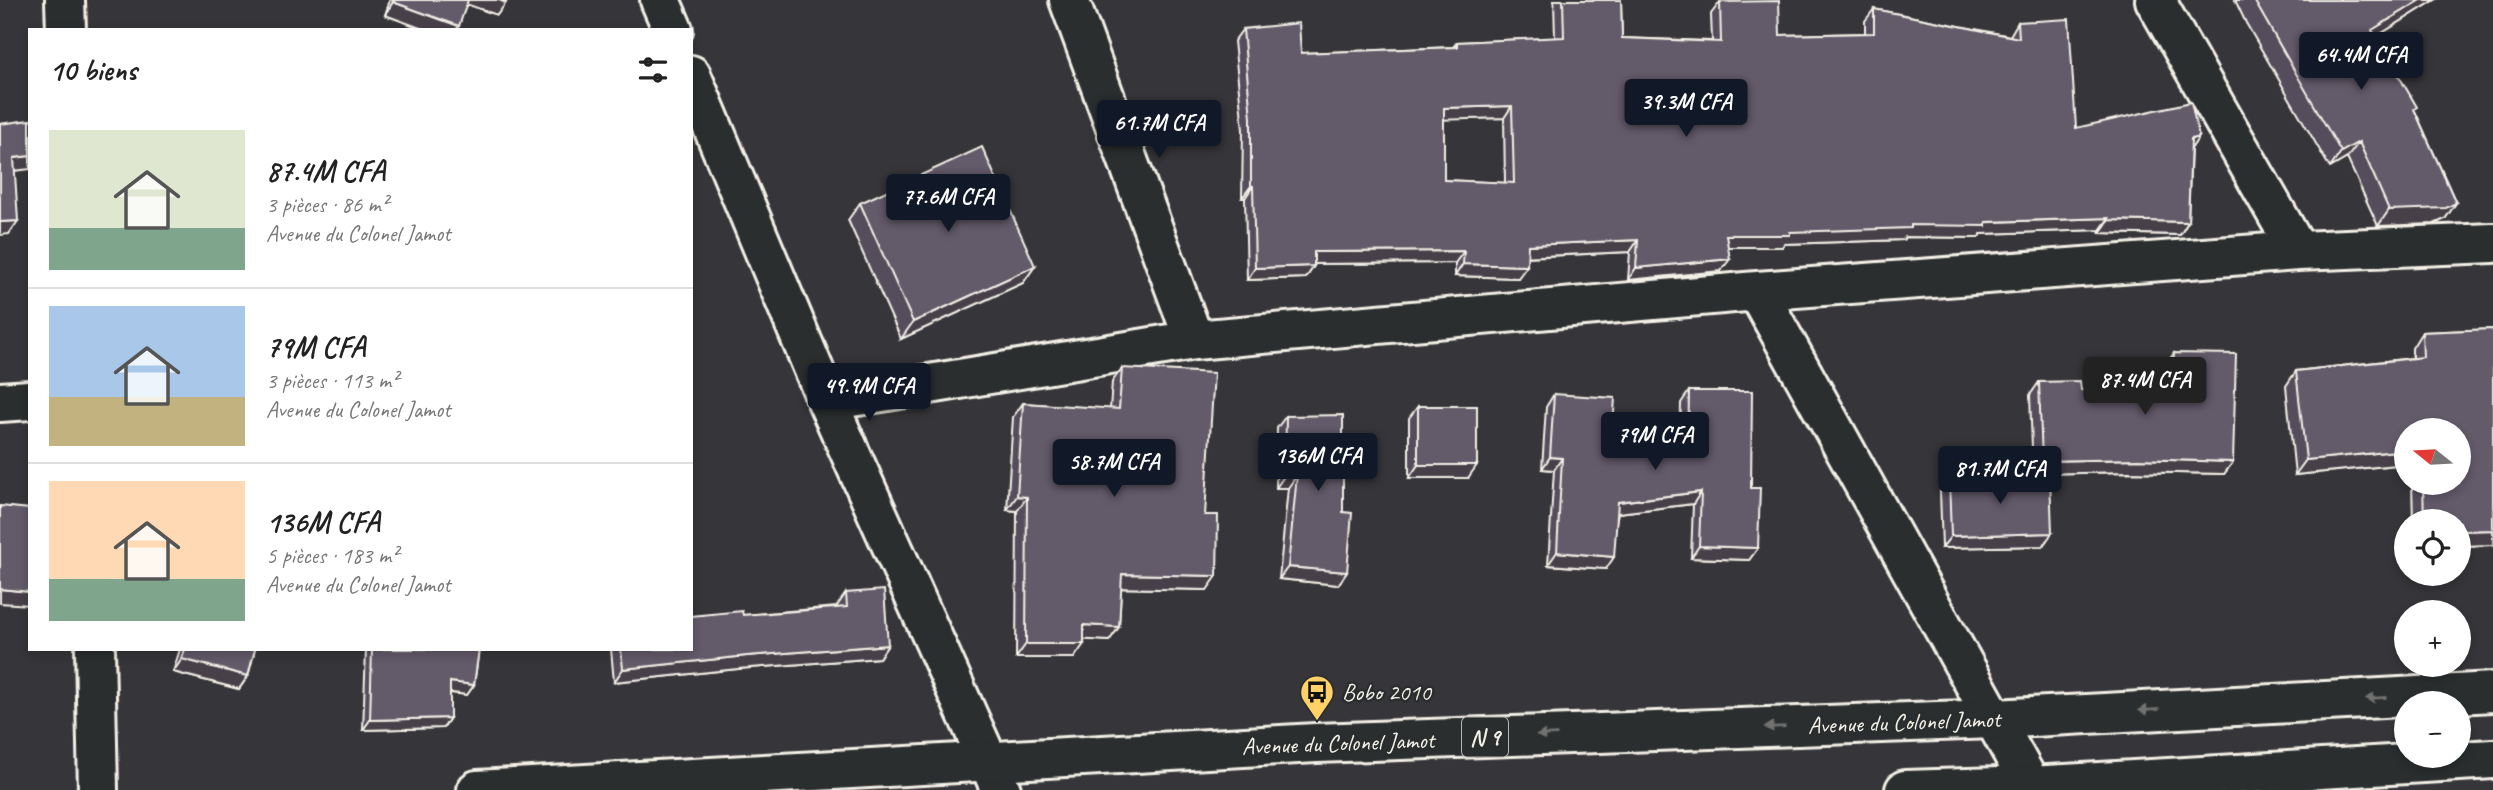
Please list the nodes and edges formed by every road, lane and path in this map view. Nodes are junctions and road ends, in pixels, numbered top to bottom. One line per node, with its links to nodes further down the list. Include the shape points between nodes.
1 (65, 0): 5 (street)
2 (660, 0): 6 (street)
3 (1069, 0): 11 (street)
4 (2155, 0): 9 (street)
5 (66, 28)
6 (672, 28)
7 (693, 80): 13 (street)
8 (2493, 243): 9 (street)
9 (2298, 251): 10 (street)
10 (1757, 291): 11 (street); 17 (street)
11 (1194, 340): 13 (street)
12 (28, 400): 14 (street)
13 (827, 401): 19 (street)
14 (0, 402)
15 (95, 651): 21 (street)
16 (2493, 692): 17 (street, Avenue du Colonel Jamot / N 9, one-way to 17)
17 (1994, 719): 19 (street, Avenue du Colonel Jamot / N 9, one-way to 19, via 1316,743); 20 (street)
18 (2493, 759): 20 (street)
19 (995, 776): 22 (street, Avenue du Colonel Jamot / N 9)
20 (2031, 786): 23 (street)
21 (98, 790)
22 (477, 790)
23 (1905, 790)

